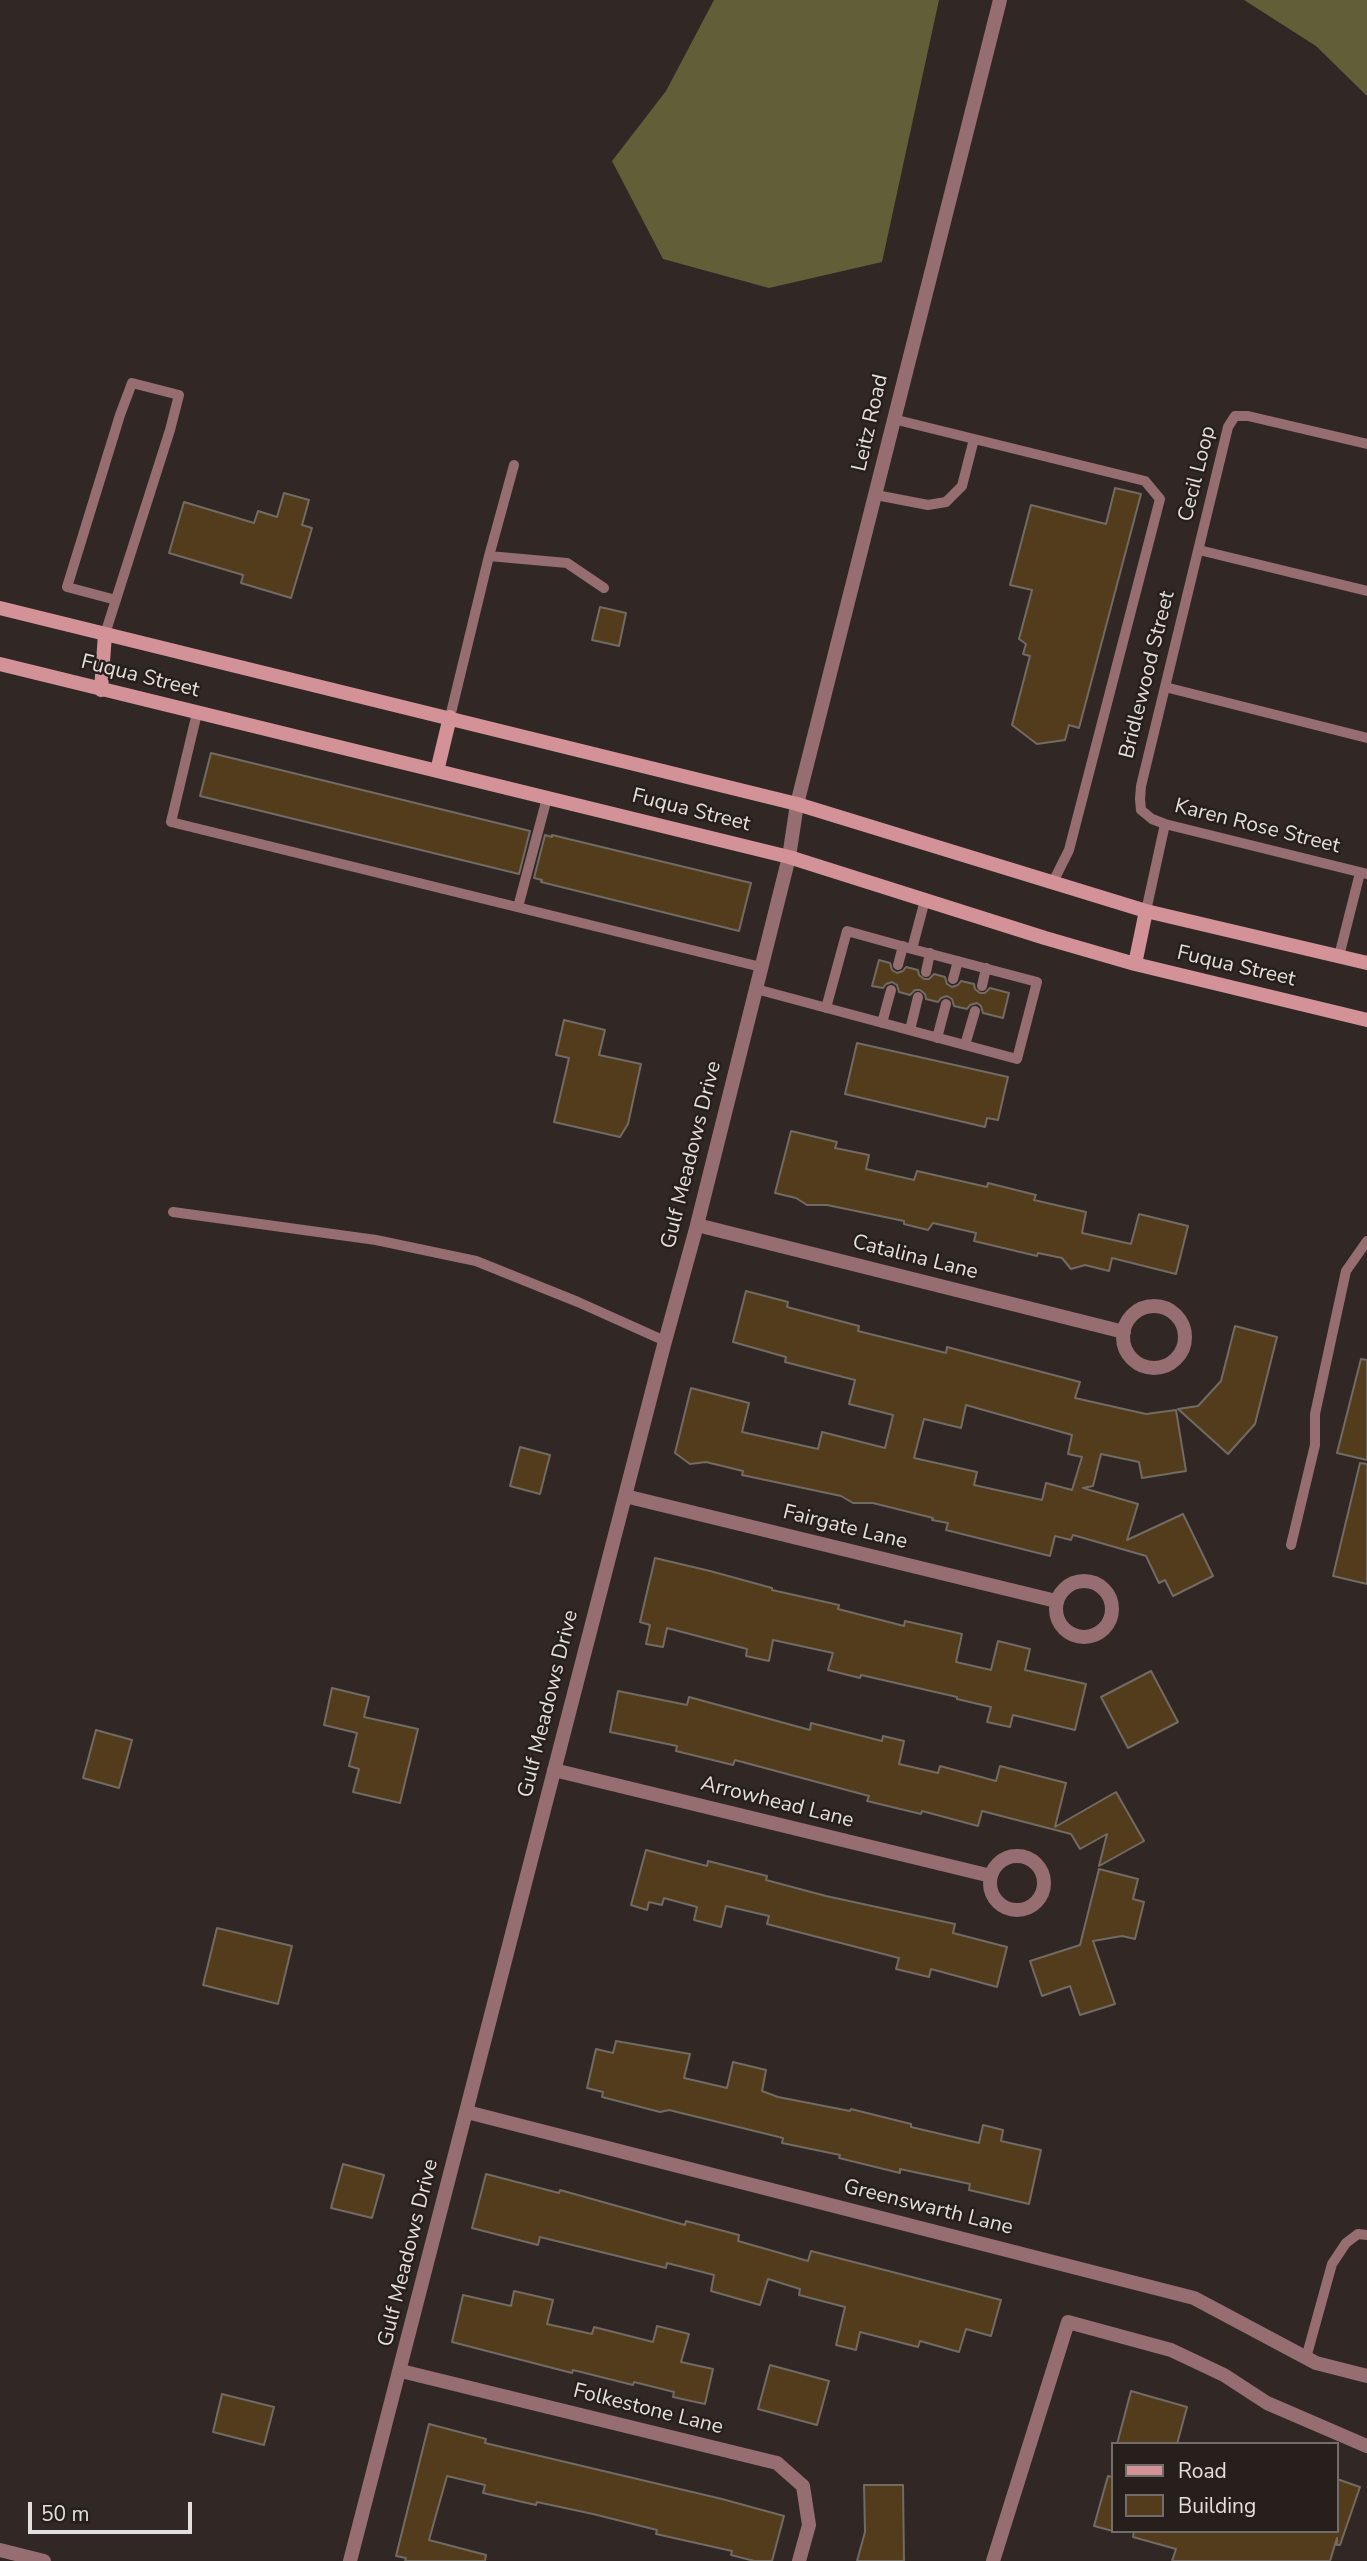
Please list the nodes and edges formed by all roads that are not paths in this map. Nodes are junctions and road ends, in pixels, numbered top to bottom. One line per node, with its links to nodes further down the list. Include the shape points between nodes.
1 (1000, 0): 2 (street, Leitz Road)
2 (893, 419): 3 (lane); 6 (street, Leitz Road)
3 (974, 439): 6 (lane, via 962,486 946,502 928,505); 27 (lane, via 1145,481 1160,499 1069,850)
4 (1367, 444): 7 (lane, Cecil Loop, via 1235,416 1228,427)
5 (514, 466): 8 (lane)
6 (876, 495): 22 (street, Leitz Road)
7 (1199, 550): 10 (lane); 15 (lane, Bridlewood Street)
8 (489, 556): 9 (lane, via 567,563); 18 (lane)
9 (604, 588)
10 (1367, 591)
11 (116, 600): 11 (lane, via 67,587 132,383 179,395); 13 (lane)
12 (0, 608): 13 (main road, Fuqua Street)
13 (105, 634): 16 (main road); 18 (main road, Fuqua Street)
14 (0, 664): 16 (main road, Fuqua Street)
15 (1165, 687): 19 (lane); 23 (lane, Bridlewood Street, via 1141,786)
16 (101, 690): 17 (main road, Fuqua Street)
17 (197, 713): 20 (main road, Fuqua Street); 29 (lane, via 171,822)
18 (450, 718): 20 (main road); 22 (main road, Fuqua Street)
19 (1367, 738)
20 (437, 771): 21 (main road, Fuqua Street)
21 (547, 798): 25 (main road, Fuqua Street); 29 (lane)
22 (797, 804): 25 (street, Leitz Road); 27 (main road, Fuqua Street)
23 (1141, 810): 24 (lane, Karen Rose Street)
24 (1165, 824): 26 (lane, Karen Rose Street); 30 (lane)
25 (789, 857): 28 (main road, Fuqua Street); 38 (street, Gulf Meadows Drive)
26 (1363, 874): 33 (lane)
27 (1053, 882): 30 (main road, Fuqua Street)
28 (925, 900): 31 (lane); 36 (main road, Fuqua Street)
29 (518, 907): 38 (lane)
30 (1146, 911): 33 (main road, Fuqua Street); 36 (main road)
31 (908, 947): 32 (lane); 37 (lane); 47 (lane, via 847,931)
32 (930, 953): 34 (lane); 40 (lane)
33 (1339, 956): 35 (main road, Fuqua Street)
34 (958, 961): 39 (lane); 41 (lane)
35 (1367, 963)
36 (1135, 964): 49 (main road, Fuqua Street)
37 (898, 965)
38 (761, 967): 43 (street, Gulf Meadows Drive)
39 (986, 968): 42 (lane); 53 (lane, via 1037,982 1017,1059)
40 (926, 972)
41 (953, 979)
42 (982, 986)
43 (756, 989): 47 (lane); 55 (street, Gulf Meadows Drive)
44 (891, 990): 50 (lane)
45 (918, 997): 51 (lane)
46 (946, 1004): 52 (lane)
47 (826, 1008): 50 (lane)
48 (975, 1011): 53 (lane)
49 (1367, 1020)
50 (882, 1023): 51 (lane)
51 (909, 1030): 52 (lane)
52 (937, 1038): 53 (lane)
53 (965, 1045)
54 (173, 1212): 58 (lane, via 376,1240 476,1261)
55 (697, 1225): 57 (street, Catalina Lane); 58 (street, Gulf Meadows Drive)
56 (1367, 1241): 60 (lane, via 1346,1271 1315,1414 1315,1445)
57 (1124, 1332): 57 (street, via 1132,1315 1160,1307 1182,1324 1184,1343 1180,1353 1164,1366 1143,1366 1127,1352)
58 (665, 1341): 59 (street, Gulf Meadows Drive)
59 (625, 1496): 61 (street, Fairgate Lane); 62 (street, Gulf Meadows Drive)
60 (1291, 1545)
61 (1056, 1601): 61 (street, via 1067,1586 1095,1583 1109,1596 1112,1615 1096,1635 1078,1637 1062,1628)
62 (554, 1770): 63 (street, Arrowhead Lane); 64 (street, Gulf Meadows Drive)
63 (990, 1876)
64 (467, 2112): 66 (street, Greenswarth Lane, via 1194,2298); 67 (street, Gulf Meadows Drive)
65 (1367, 2235): 66 (lane, via 1358,2234 1346,2243 1332,2264)
66 (1306, 2358): 68 (street, Greenswarth Lane)
67 (401, 2371): 72 (street, Gulf Meadows Drive); 73 (street, Folkestone Lane, via 777,2463 803,2486 809,2525)
68 (1367, 2376)
69 (1367, 2446): 74 (street, via 1267,2403 1224,2375 1171,2350 1068,2322)
70 (0, 2550): 71 (street)
71 (44, 2561)
72 (351, 2561)
73 (799, 2561)
74 (993, 2561)

